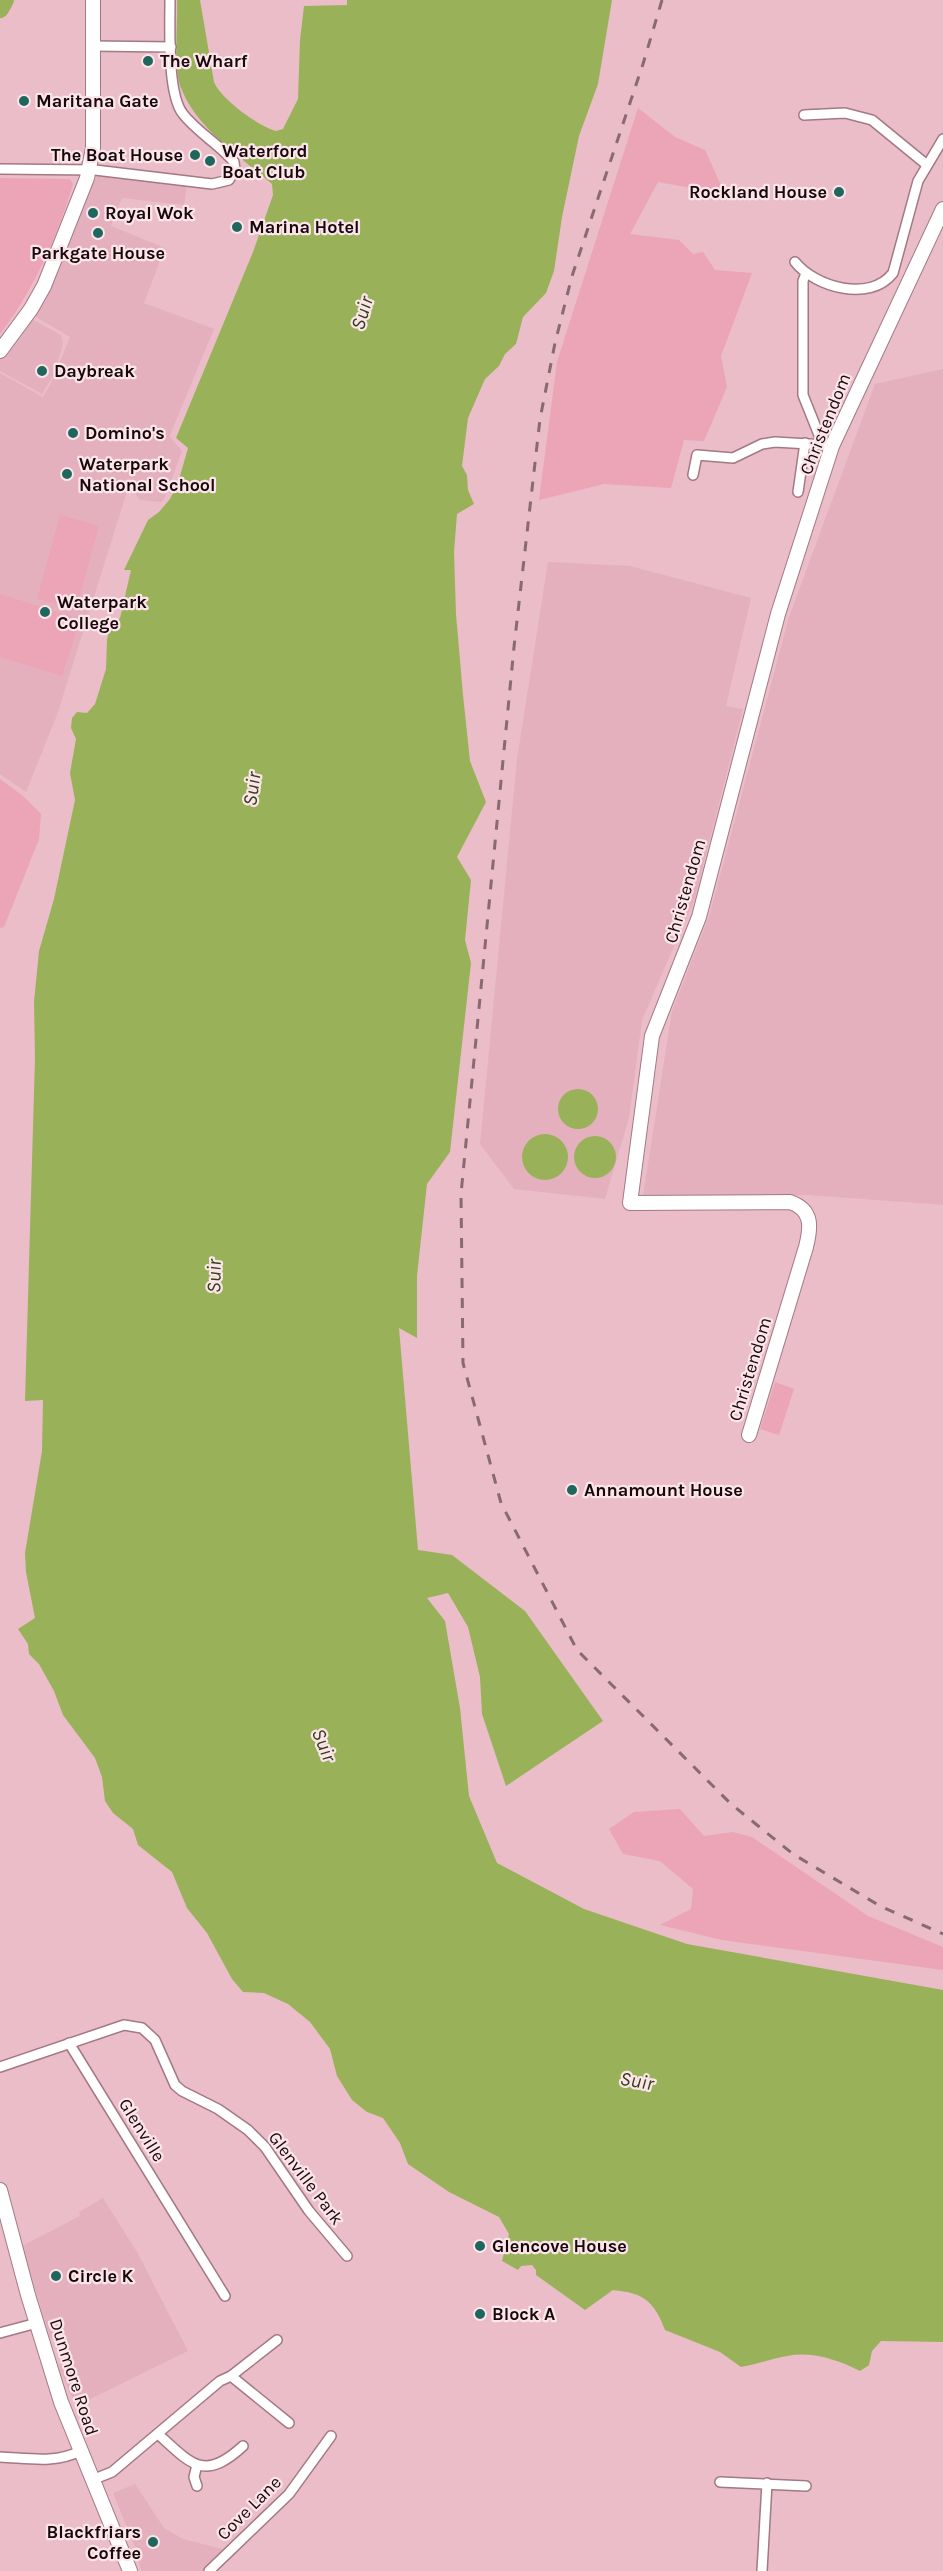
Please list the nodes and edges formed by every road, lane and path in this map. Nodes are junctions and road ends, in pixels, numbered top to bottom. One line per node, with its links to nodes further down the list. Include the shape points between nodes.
1 (93, 0): 3 (street)
2 (170, 0): 4 (street)
3 (92, 46): 4 (street); 9 (street)
4 (171, 47): 9 (street, via 176,102 194,126 234,162 235,170 229,180 212,184)
5 (804, 115): 7 (street, via 845,112 872,120)
6 (943, 139): 7 (street)
7 (927, 165): 12 (street, via 918,181 893,273 888,279 858,289 828,283)
8 (0, 169): 9 (street)
9 (90, 170): 13 (street, via 42,292)
10 (943, 210): 15 (street, Christendom)
11 (795, 262): 12 (street)
12 (806, 273): 15 (street, via 803,395)
13 (0, 351)
14 (805, 443): 15 (street); 16 (street, via 762,444 733,458 697,455); 17 (street)
15 (827, 445): 18 (street, Christendom, via 778,614 699,917 652,1036 630,1203 790,1202 800,1205 808,1216 806,1247)
16 (693, 475)
17 (798, 492)
18 (749, 1435)
19 (69, 2043): 20 (street); 22 (street, Glenville Park, via 124,2025 142,2028 155,2040 175,2085 248,2130); 23 (street, Glenville)
20 (0, 2067)
21 (0, 2190): 24 (street, Dunmore Road)
22 (346, 2256)
23 (225, 2296)
24 (37, 2323): 25 (street); 32 (street, Dunmore Road)
25 (0, 2333)
26 (277, 2340): 27 (street)
27 (231, 2376): 28 (street); 29 (street, via 220,2380)
28 (289, 2423)
29 (158, 2434): 34 (street); 35 (street, via 112,2472)
30 (331, 2436): 41 (street, Cove Lane, via 290,2494)
31 (243, 2446): 34 (street, via 218,2465)
32 (80, 2451): 33 (street, via 54,2460); 35 (street, Dunmore Road)
33 (0, 2457)
34 (197, 2465): 38 (street)
35 (92, 2480): 40 (street, Dunmore Road)
36 (720, 2482): 37 (street)
37 (767, 2483): 39 (street); 42 (street)
38 (197, 2486)
39 (806, 2486)
40 (130, 2571)
41 (209, 2571)
42 (762, 2571)

